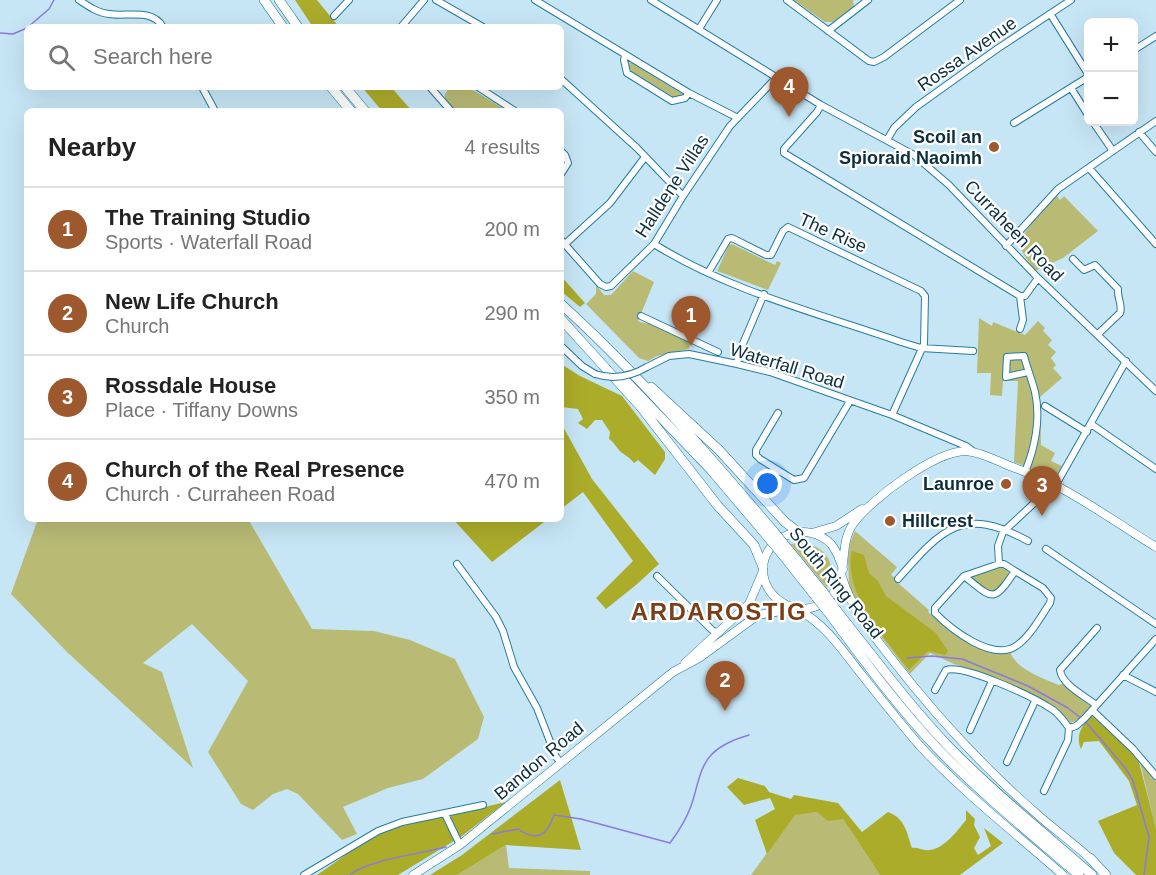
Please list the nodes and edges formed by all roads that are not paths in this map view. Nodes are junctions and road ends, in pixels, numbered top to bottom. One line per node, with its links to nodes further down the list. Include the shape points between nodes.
1 (79, 0): 16 (street, via 106,14 148,15)
2 (264, 0): 17 (highway)
3 (279, 0): 18 (highway)
4 (349, 0): 15 (street)
5 (424, 0): 19 (street)
6 (436, 0): 20 (street)
7 (535, 0): 25 (street)
8 (651, 0): 21 (street, Curraheen Road)
9 (717, 0): 21 (street)
10 (788, 0): 22 (street)
11 (960, 0): 22 (street, via 874,62)
12 (1071, 0): 14 (street, Rossa Avenue)
13 (863, 1): 22 (street)
14 (1051, 15): 26 (street); 51 (street, Rossa Avenue, via 916,107)
15 (334, 16)
16 (161, 24)
17 (281, 24)
18 (296, 24)
19 (404, 24)
20 (478, 24)
21 (699, 28): 27 (street, Curraheen Road)
22 (828, 31)
23 (1156, 36): 24 (street)
24 (1138, 47)
25 (626, 56): 37 (street); 37 (street, via 627,73 672,101)
26 (1087, 72)
27 (777, 77): 39 (street, Curraheen Road); 46 (street, Halldene Villas)
28 (1084, 79): 30 (street)
29 (564, 83): 55 (street)
30 (1071, 88): 45 (street); 48 (street)
31 (204, 90): 40 (street)
32 (334, 90): 41 (highway)
33 (348, 90): 42 (highway)
34 (433, 90): 38 (street)
35 (441, 90): 38 (street)
36 (483, 90): 44 (street)
37 (689, 93): 46 (street)
38 (437, 95): 43 (street)
39 (821, 105): 51 (street, Curraheen Road); 68 (street, via 784,153)
40 (213, 108)
41 (348, 108)
42 (362, 108)
43 (448, 108)
44 (510, 108)
45 (1084, 108)
46 (738, 118): 58 (street, Halldene Villas)
47 (1156, 121): 50 (street)
48 (1014, 123)
49 (1096, 126): 52 (street)
50 (1139, 132): 52 (street); 53 (street)
51 (887, 140): 63 (street, Curraheen Road, via 914,155 949,184)
52 (1113, 151): 56 (street)
53 (1156, 152)
54 (564, 154): 57 (street, via 568,163)
55 (645, 157): 58 (street); 59 (street, via 610,202)
56 (1089, 168): 62 (street); 63 (street, via 1049,198)
57 (564, 169)
58 (682, 196): 61 (street, Halldene Villas)
59 (564, 241)
60 (564, 243): 61 (street, Halldene Villas, via 606,287)
61 (654, 244): 65 (street)
62 (1156, 244)
63 (1006, 246): 66 (street, Curraheen Road)
64 (1073, 259): 74 (street, via 1084,270 1095,265 1118,289 1120,313)
65 (708, 273): 67 (street); 77 (street, The Rise, via 728,239 771,255 788,226 921,291)
66 (1038, 278): 68 (street, via 1025,296); 74 (street, Curraheen Road)
67 (764, 294): 77 (street); 83 (street)
68 (1020, 296): 73 (street)
69 (564, 307): 76 (highway, South Ring Road)
70 (641, 316): 75 (street)
71 (564, 322): 102 (highway, South Ring Road, via 607,361)
72 (564, 322): 108 (highway, via 640,406 718,506 754,544)
73 (1020, 329)
74 (1098, 334): 82 (street, Curraheen Road)
75 (693, 340): 80 (street); 81 (street)
76 (606, 347): 100 (highway, via 690,421); 102 (highway, South Ring Road, via 718,467)
77 (921, 348): 79 (street); 89 (street, The Rise)
78 (564, 349): 81 (street, Waterfall Road, bridge, via 595,374 619,378 669,356)
79 (973, 351)
80 (718, 352)
81 (689, 354): 83 (street, Waterfall Road)
82 (1126, 361): 85 (street, Curraheen Road); 90 (street)
83 (737, 364): 86 (street, Waterfall Road)
84 (1028, 372): 84 (street, via 1024,356 1007,357 1006,376); 96 (street, via 1037,412 1034,452)
85 (1156, 391)
86 (850, 400): 88 (street, via 800,480 756,455); 89 (street, Waterfall Road)
87 (1045, 406): 91 (street)
88 (778, 413)
89 (892, 415): 92 (street, Waterfall Road)
90 (1091, 424): 91 (street); 95 (street)
91 (1087, 432): 97 (street)
92 (948, 439): 93 (street, Waterfall Road); 94 (street)
93 (974, 452): 94 (main road); 96 (main road)
94 (948, 456): 98 (main road, via 912,473)
95 (1156, 469)
96 (1025, 472): 97 (main road)
97 (1054, 484): 99 (street); 104 (main road)
98 (872, 505): 101 (main road, via 836,526); 110 (main road, via 851,528)
99 (1007, 529): 103 (street); 107 (street, via 998,546); 113 (street, via 975,522 957,526 930,544)
100 (798, 532): 101 (main road); 108 (main road, via 775,542)
101 (812, 533): 110 (main road, via 831,545)
102 (771, 534): 115 (highway, South Ring Road, bridge)
103 (1028, 541)
104 (1156, 547)
105 (1046, 549): 116 (street)
106 (457, 564): 130 (street, via 496,617 514,667)
107 (999, 564): 109 (street); 112 (street)
108 (763, 569): 114 (main road, via 772,594); 118 (main road, Bandon Road, via 749,604)
109 (1015, 571): 112 (street, via 1002,591 994,595 986,594); 112 (street, via 1043,588 1051,598 1028,634 1011,649 992,649 969,641 935,613 935,608)
110 (842, 573): 114 (main road, via 823,603); 136 (main road, via 849,599 859,615 943,721 999,779)
111 (657, 576): 118 (street)
112 (964, 576)
113 (898, 579)
114 (796, 609): 120 (main road, Bandon Road, via 758,615); 139 (main road, via 831,635 891,711 948,774)
115 (834, 613): 140 (highway, South Ring Road, via 889,692 936,747); 141 (highway, South Ring Road, via 947,745)
116 (1156, 624)
117 (1097, 628): 126 (street, via 1060,670 1065,682)
118 (715, 633): 120 (main road, Bandon Road)
119 (1156, 639): 121 (street)
120 (682, 666): 130 (main road, Bandon Road)
121 (1123, 675): 124 (street); 126 (street)
122 (993, 681): 123 (street, via 949,669); 125 (street); 128 (street)
123 (935, 690)
124 (1156, 692)
125 (1035, 700): 127 (street, via 1055,711); 129 (street)
126 (1094, 708): 127 (street); 131 (street)
127 (1069, 728): 132 (street, via 1068,740)
128 (970, 730)
129 (1007, 762)
130 (561, 763): 135 (main road, Bandon Road)
131 (1156, 776)
132 (1044, 791)
133 (483, 805): 134 (street)
134 (446, 814): 135 (street); 137 (street, via 378,831)
135 (460, 845): 138 (main road, Bandon Road)
136 (1090, 858): 142 (highway)
137 (304, 875)
138 (413, 875)
139 (1063, 875)
140 (1079, 875)
141 (1092, 875)
142 (1107, 875)

